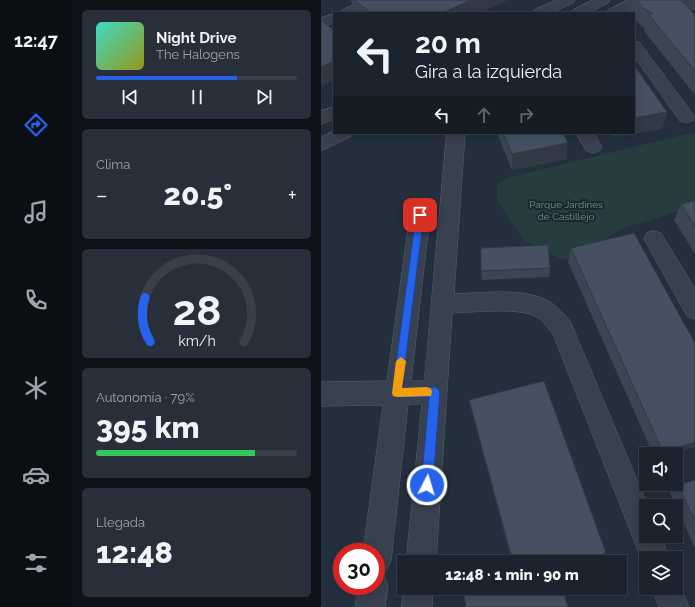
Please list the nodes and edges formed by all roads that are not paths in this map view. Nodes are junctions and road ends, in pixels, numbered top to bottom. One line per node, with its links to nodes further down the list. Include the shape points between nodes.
1 (568, 0): 8 (street)
2 (639, 0): 11 (street)
3 (689, 0): 6 (street)
4 (366, 2): 7 (street)
5 (598, 2): 9 (street); 10 (street)
6 (695, 6)
7 (349, 12)
8 (541, 12)
9 (580, 12)
10 (607, 12)
11 (615, 12)
12 (333, 18): 13 (street)
13 (321, 23)
14 (635, 46): 16 (street)
15 (333, 112): 17 (street)
16 (686, 117)
17 (321, 118)
18 (342, 134): 20 (street)
19 (456, 134): 23 (street)
20 (321, 145)
21 (420, 215): 26 (street)
22 (654, 239): 24 (street)
23 (443, 304): 25 (street); 29 (street, via 525,303 539,307 562,328)
24 (695, 309)
25 (435, 392): 26 (street); 30 (street)
26 (397, 393): 27 (street); 28 (street)
27 (321, 394)
28 (378, 543)
29 (652, 551)
30 (422, 555)
31 (372, 595): 34 (street)
32 (418, 595): 35 (street)
33 (670, 595): 36 (street)
34 (370, 607)
35 (417, 607)
36 (674, 607)

